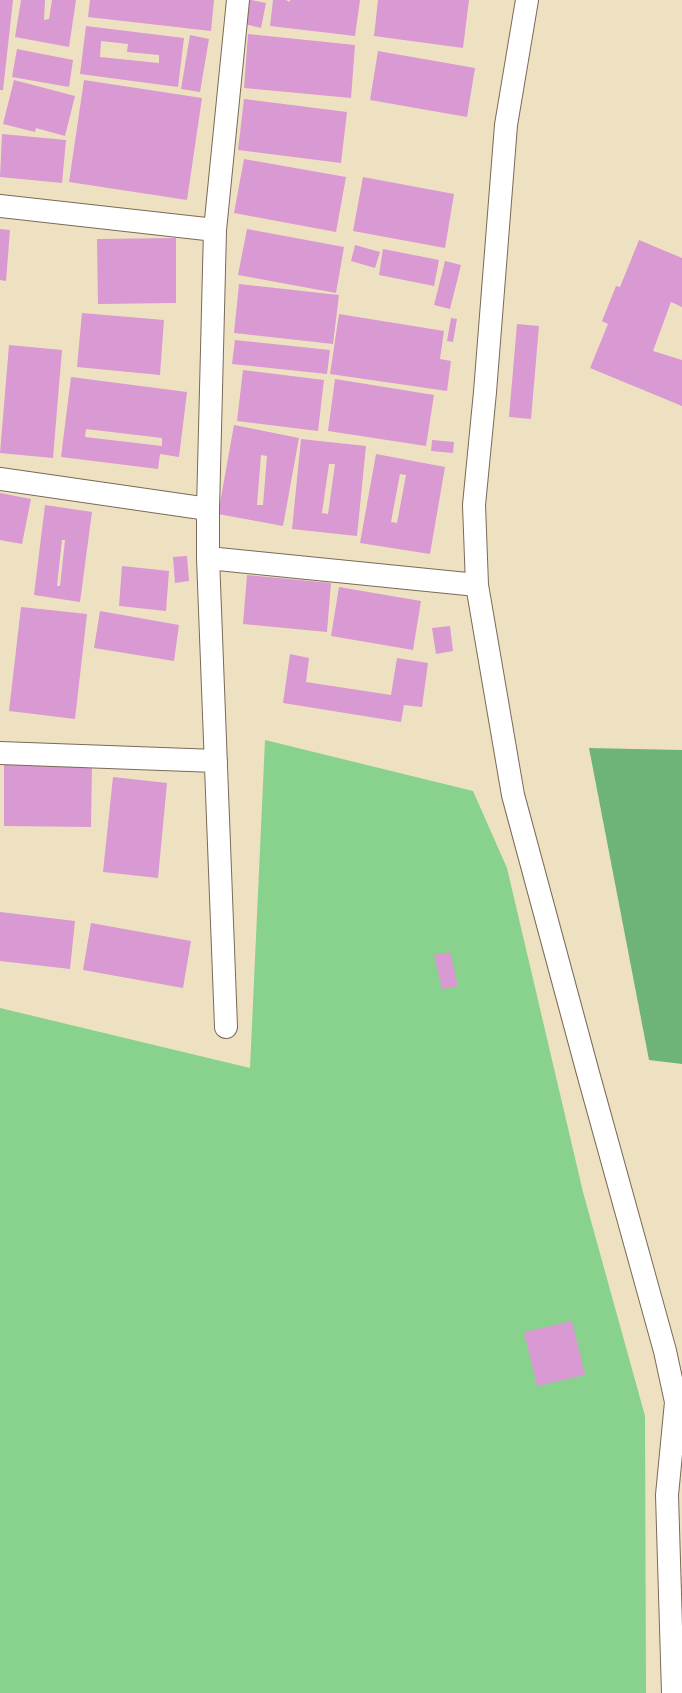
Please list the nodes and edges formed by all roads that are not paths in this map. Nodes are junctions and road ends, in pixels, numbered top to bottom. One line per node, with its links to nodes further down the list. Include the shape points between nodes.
1 (238, 0): 4 (street)
2 (527, 0): 8 (street, via 506,125 474,505)
3 (0, 206): 4 (street)
4 (215, 230): 6 (street)
5 (0, 479): 6 (street)
6 (208, 509): 7 (street)
7 (208, 558): 8 (street); 10 (street)
8 (477, 585): 12 (street, via 512,795)
9 (0, 752): 10 (street)
10 (216, 761): 11 (street)
11 (226, 1027)
12 (679, 1402): 13 (street, via 667,1496)
13 (673, 1693)

